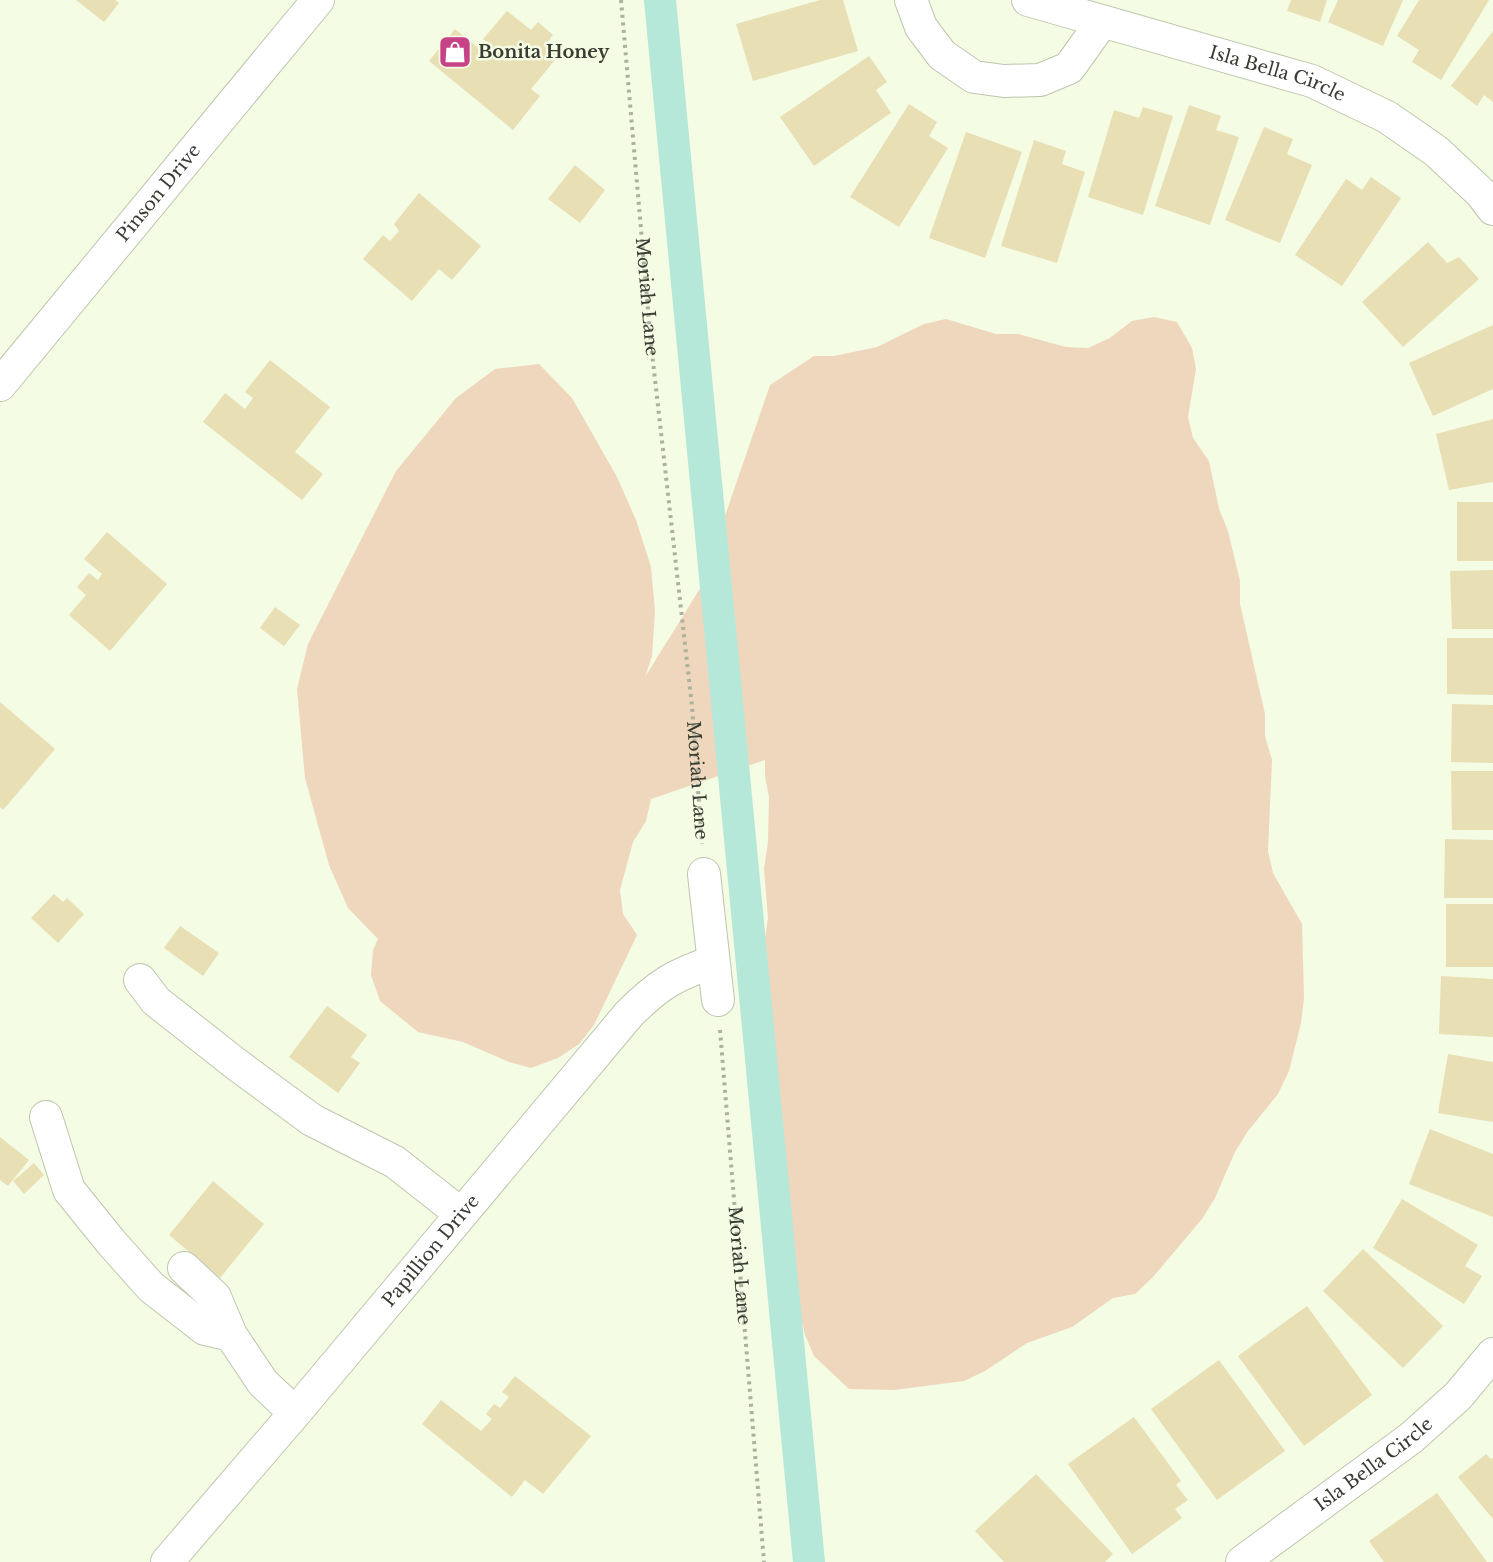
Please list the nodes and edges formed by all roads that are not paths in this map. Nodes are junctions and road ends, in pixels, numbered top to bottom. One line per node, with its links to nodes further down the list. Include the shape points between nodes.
1 (318, 0): 6 (street, Pinson Drive)
2 (911, 0): 4 (street, via 921,27 942,55 974,77 1004,81 1040,80 1069,68)
3 (1028, 0): 4 (street, Isla Bella Circle)
4 (1102, 22): 5 (street, Isla Bella Circle, via 1312,81 1387,117 1436,151)
5 (1493, 209)
6 (0, 385)
7 (704, 874): 8 (street)
8 (713, 962): 10 (street); 12 (street, Papillion Drive, via 680,973 653,990 629,1014)
9 (140, 980): 12 (street, via 156,1001 236,1065 312,1119 395,1162)
10 (718, 999)
11 (46, 1117): 14 (street, via 69,1190 111,1242 152,1287 205,1329)
12 (461, 1214): 16 (street, Papillion Drive)
13 (184, 1268): 14 (street, via 215,1297)
14 (231, 1335): 16 (street, via 263,1383)
15 (1493, 1354): 18 (street, Isla Bella Circle, via 1458,1396 1411,1438)
16 (295, 1413): 17 (street, Papillion Drive)
17 (167, 1562)
18 (1242, 1562)

